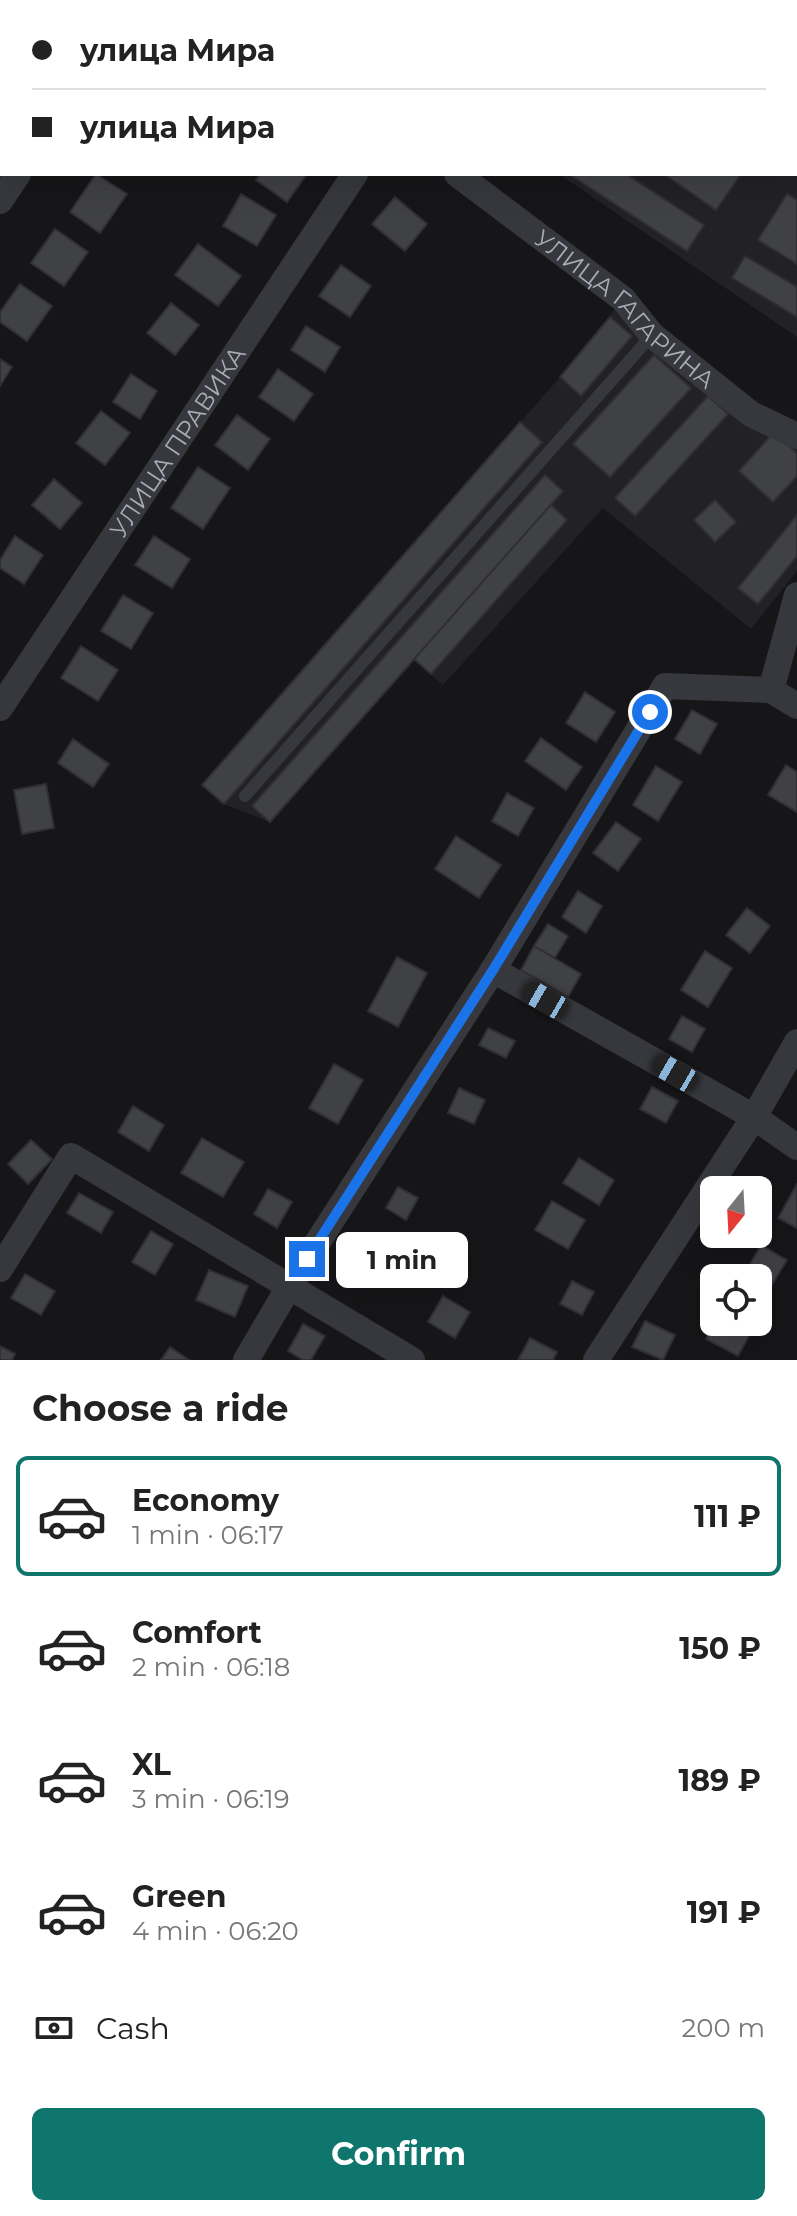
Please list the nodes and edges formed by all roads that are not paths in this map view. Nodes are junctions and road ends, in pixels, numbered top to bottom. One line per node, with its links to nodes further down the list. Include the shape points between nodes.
1 (17, 176): 4 (street)
2 (354, 176): 10 (street, УЛИЦА ПРАВИКА)
3 (460, 176): 5 (street, УЛИЦА ГАГАРИНА, via 623,299)
4 (0, 201)
5 (652, 335): 6 (street, УЛИЦА ГАГАРИНА, via 751,414); 11 (lane)
6 (797, 436)
7 (797, 595): 8 (street)
8 (771, 690): 9 (street); 12 (street, via 665,686)
9 (797, 706)
10 (0, 708)
11 (245, 796)
12 (493, 970): 14 (street); 17 (street)
13 (797, 1042): 14 (street)
14 (754, 1117): 15 (street); 20 (street)
15 (797, 1147)
16 (0, 1269): 17 (street, via 71,1156)
17 (290, 1285): 18 (street); 19 (street)
18 (246, 1360)
19 (412, 1360)
20 (596, 1360)

